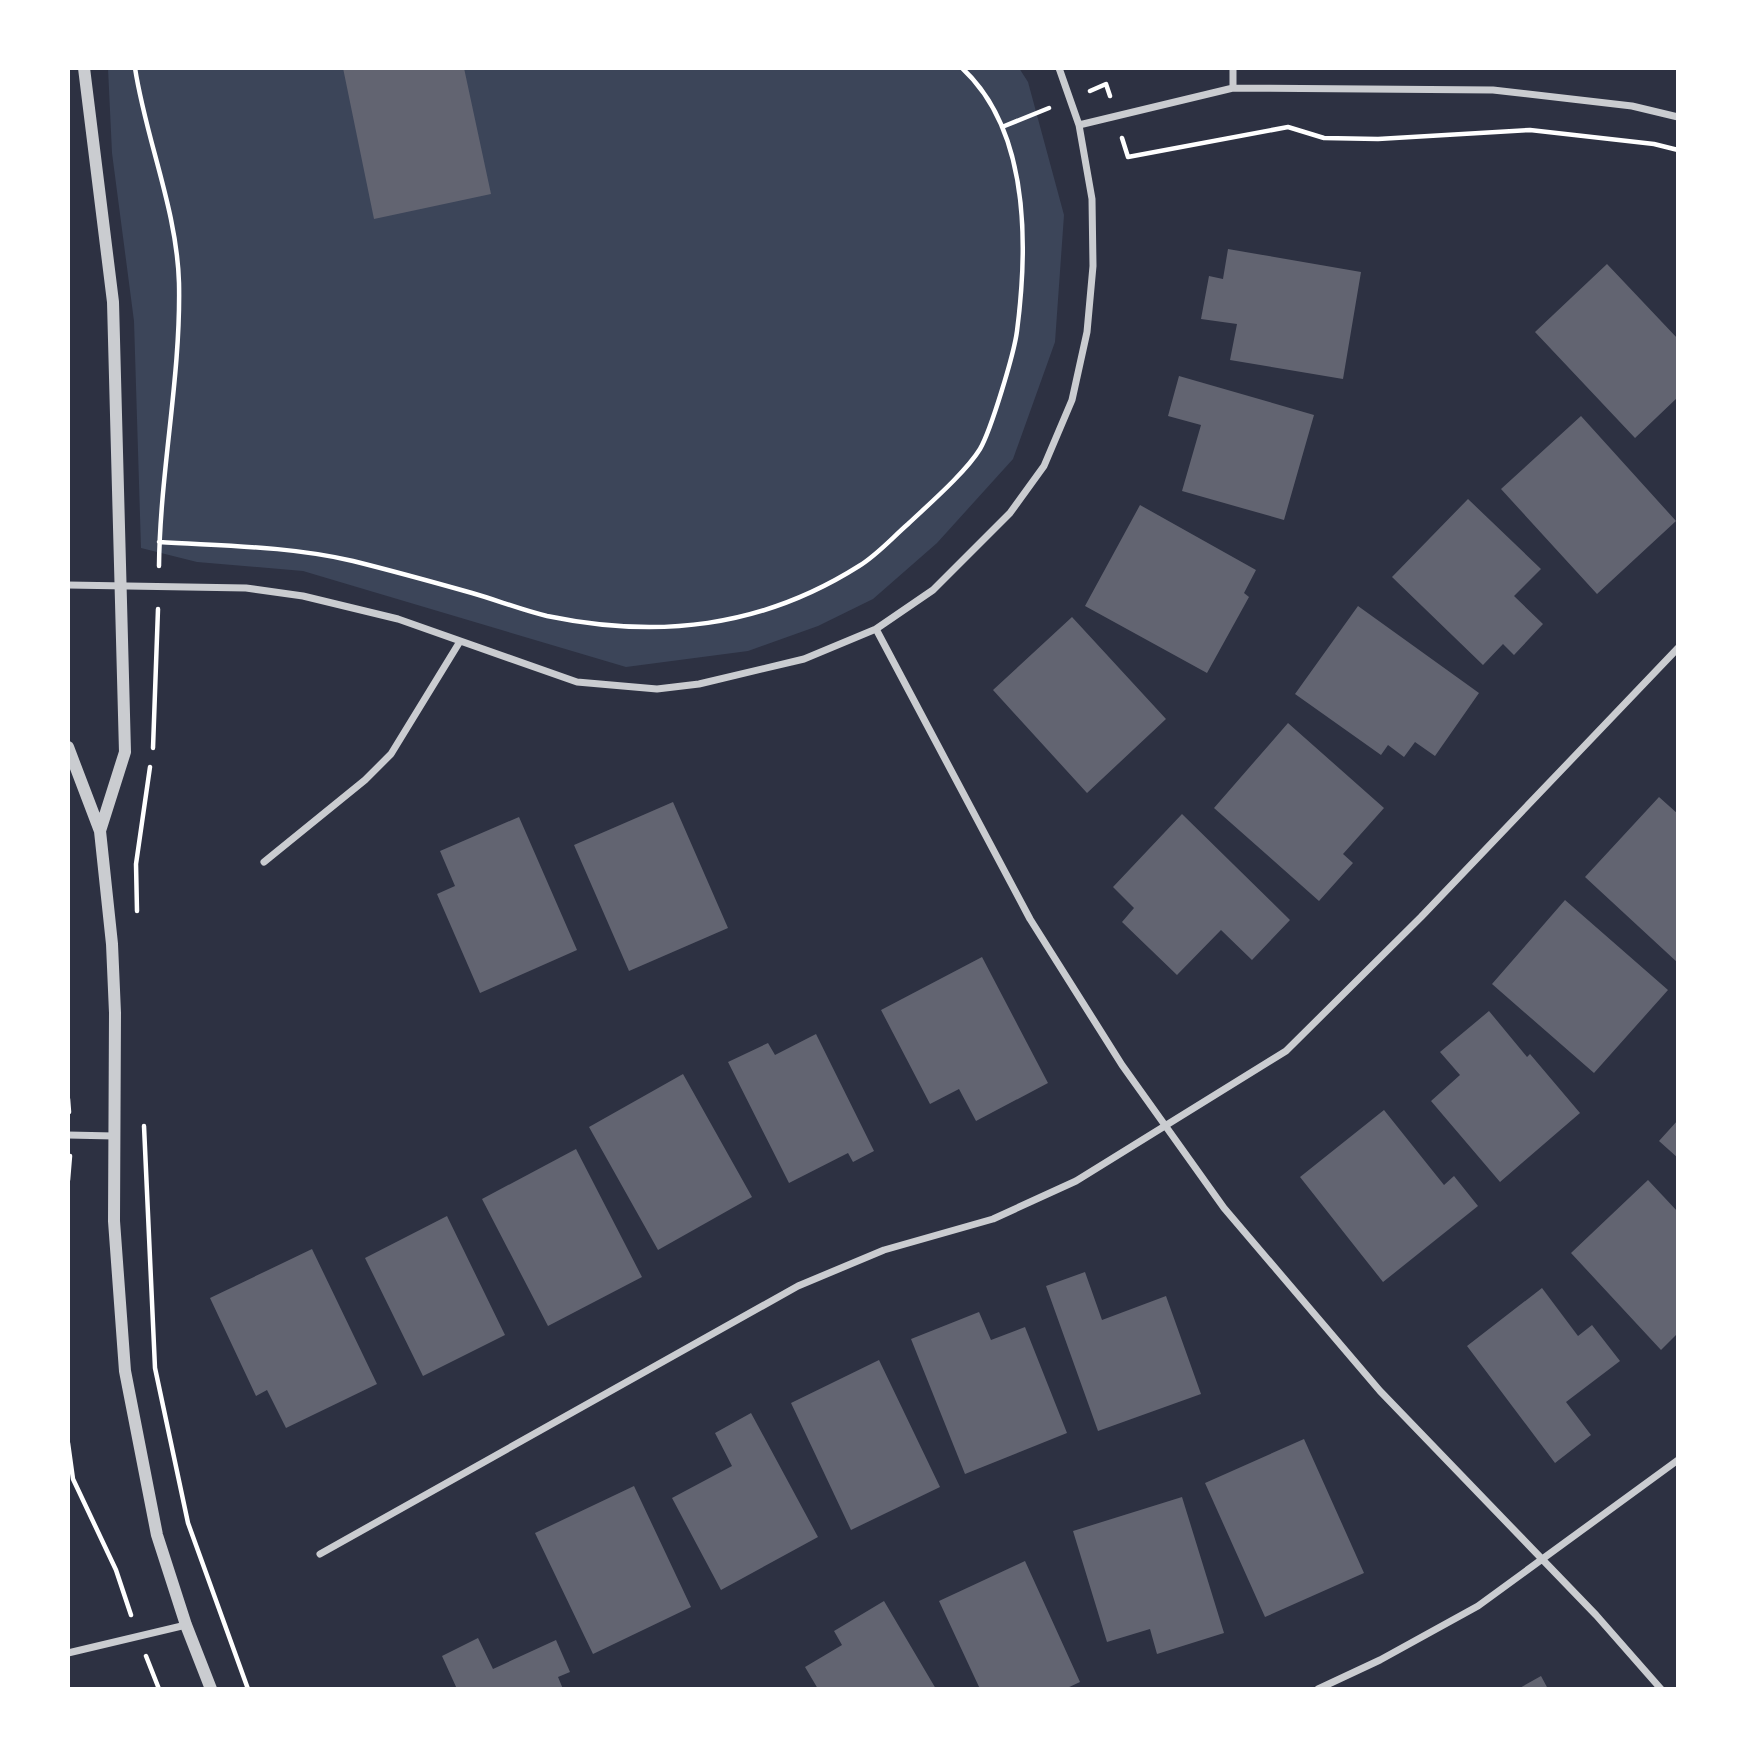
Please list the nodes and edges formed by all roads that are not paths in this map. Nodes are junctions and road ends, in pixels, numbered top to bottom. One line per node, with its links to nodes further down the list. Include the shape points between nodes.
1 (84, 68): 8 (street, via 113,302)
2 (1059, 68): 6 (street)
3 (1233, 68): 4 (street)
4 (1233, 88): 5 (street, via 1493,90); 6 (street)
5 (1678, 117)
6 (1080, 125): 9 (street, via 1092,199 1093,266 1087,332 1072,400 1044,466 1010,513 933,590)
7 (68, 584): 8 (street)
8 (121, 584): 10 (street, via 303,596 398,619); 13 (street, via 125,752)
9 (876, 629): 10 (street, via 804,659 657,689 578,682); 15 (street, via 1030,919)
10 (459, 643): 14 (street, via 391,754)
11 (1678, 648): 15 (street, via 1286,1051)
12 (68, 747): 13 (street)
13 (100, 831): 17 (street, via 112,944)
14 (264, 862)
15 (1166, 1127): 19 (street, via 1076,1181 993,1219 884,1250 799,1286); 20 (street, via 1224,1208 1380,1391)
16 (68, 1135): 17 (street)
17 (114, 1136): 21 (street, via 115,1245 125,1371 156,1535)
18 (1678, 1460): 20 (street)
19 (320, 1553)
20 (1543, 1560): 24 (street, via 1478,1606); 25 (street)
21 (186, 1625): 22 (street); 23 (street)
22 (68, 1653)
23 (211, 1689)
24 (1318, 1689)
25 (1661, 1689)

